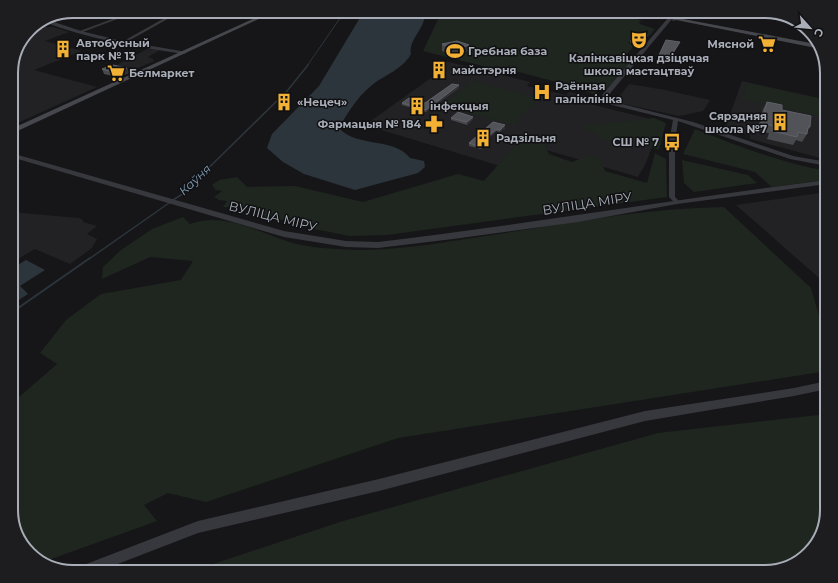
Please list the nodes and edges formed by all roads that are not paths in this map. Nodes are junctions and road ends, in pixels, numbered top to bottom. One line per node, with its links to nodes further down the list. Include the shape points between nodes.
1 (118, 18): 10 (street)
2 (167, 18): 12 (street)
3 (259, 18): 13 (main road)
4 (666, 18): 7 (main road)
5 (674, 18): 7 (street)
6 (767, 18): 8 (street)
7 (671, 19): 11 (main road); 14 (street, via 604,96 603,98)
8 (783, 22)
9 (51, 23): 10 (street)
10 (79, 32): 12 (street)
11 (790, 41)
12 (122, 43): 13 (street)
13 (184, 52): 16 (main road)
14 (614, 104): 15 (street)
15 (676, 119): 18 (street, via 792,158); 20 (street, via 672,142 672,197)
16 (18, 129)
17 (18, 157): 20 (street, ВУЛІЦА МІРУ, via 284,234 346,244 378,245 578,219)
18 (820, 163)
19 (820, 183): 20 (street, ВУЛІЦА МІРУ)
20 (677, 202)
21 (820, 386): 22 (street, via 645,416 379,485 198,527)
22 (99, 565)

